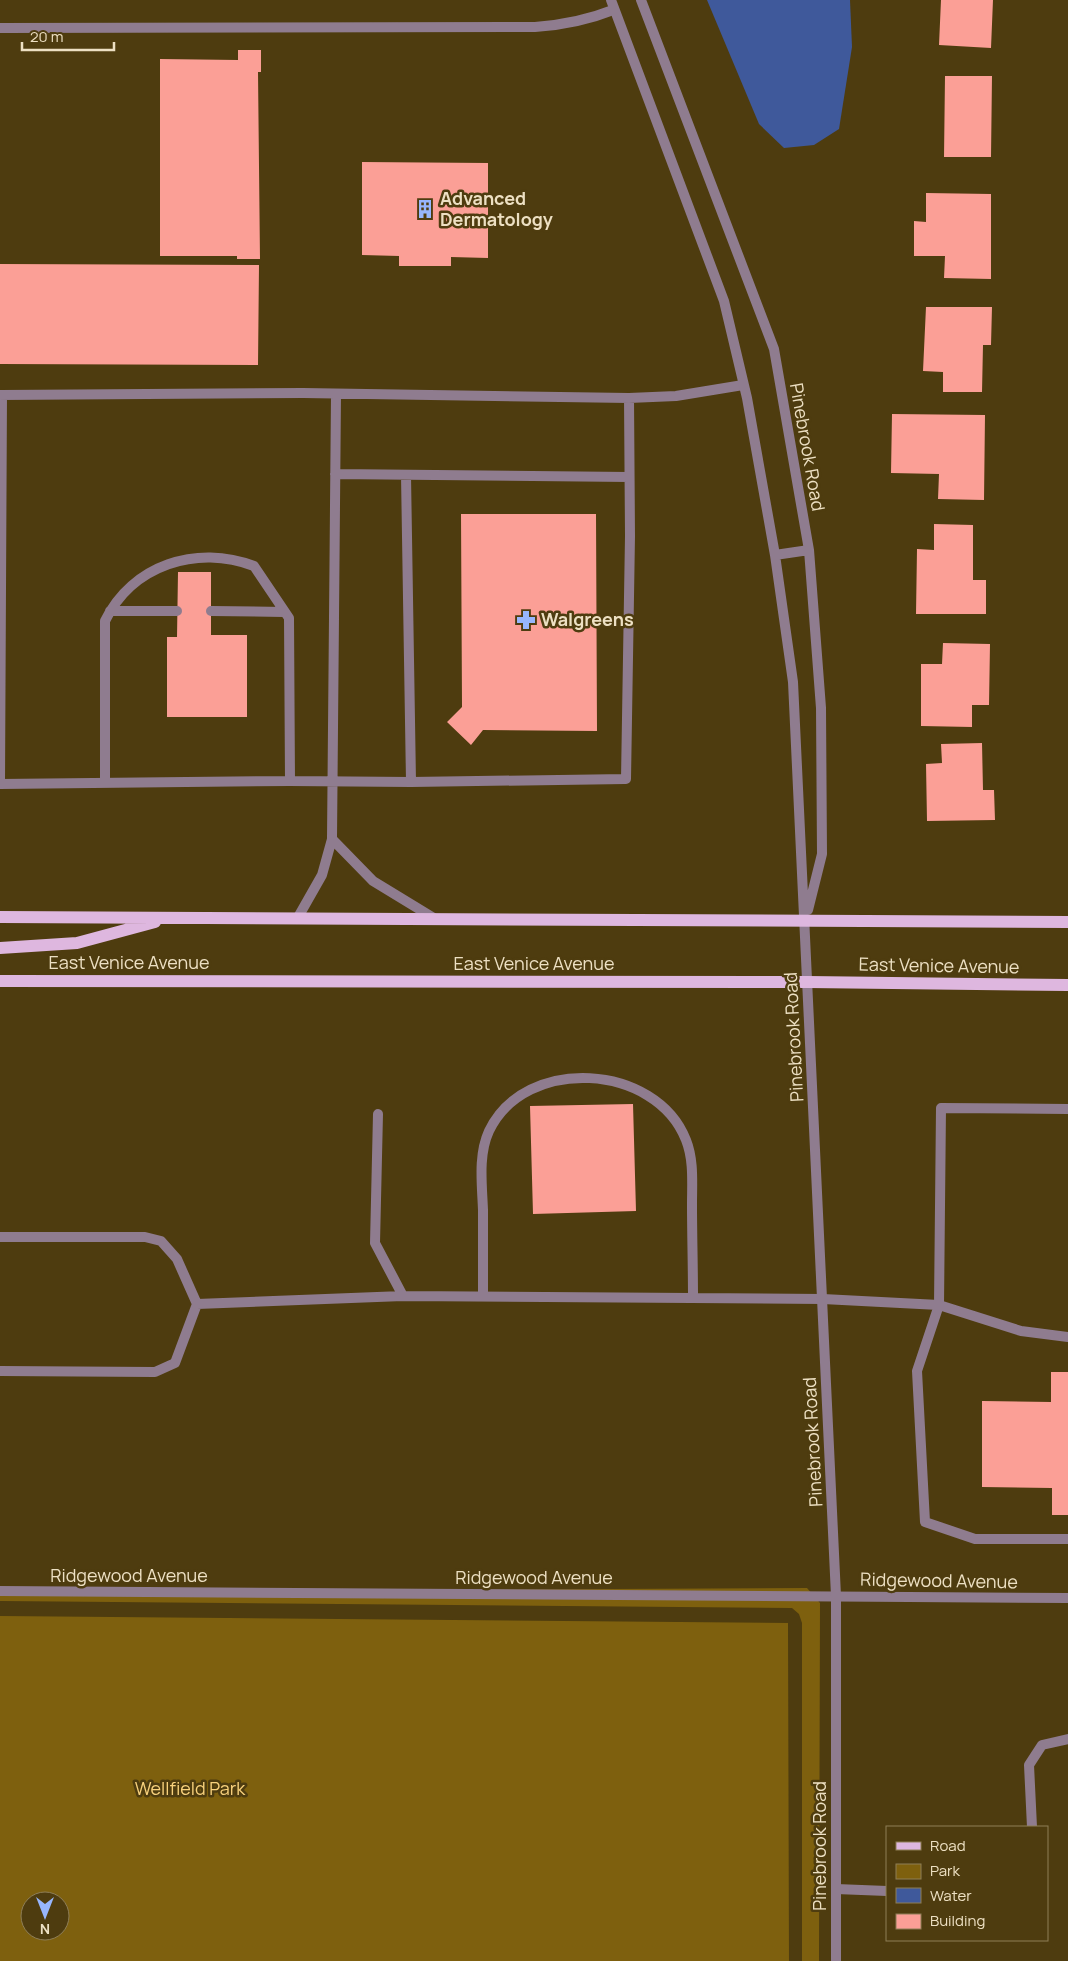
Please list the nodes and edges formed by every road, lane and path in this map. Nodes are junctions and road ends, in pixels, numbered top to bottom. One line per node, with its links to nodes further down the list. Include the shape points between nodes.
1 (641, 0): 11 (street, Pinebrook Road, via 774,349)
2 (612, 5): 3 (street, via 592,18 535,27); 4 (street, Pinebrook Road, via 724,301)
3 (0, 28)
4 (743, 385): 7 (street, via 676,396); 12 (street, Pinebrook Road)
5 (1, 395): 6 (street); 21 (street)
6 (336, 395): 7 (street); 8 (street)
7 (629, 398): 10 (street)
8 (335, 474): 9 (street); 18 (street)
9 (406, 475): 10 (street); 20 (street)
10 (629, 477): 20 (street, via 626,779)
11 (809, 550): 12 (street); 27 (street, Pinebrook Road, via 821,708 822,843)
12 (774, 556): 27 (street, Pinebrook Road, via 793,682)
13 (110, 611): 14 (street); 16 (street, via 124,593 151,571 167,563 205,558 230,559 254,566); 19 (street, via 104,621)
14 (177, 611)
15 (211, 611): 16 (street)
16 (284, 612): 17 (street, via 288,618)
17 (290, 781): 18 (street); 19 (street)
18 (332, 781): 20 (street); 22 (street)
19 (104, 782): 21 (street)
20 (411, 782)
21 (0, 784)
22 (332, 839): 25 (street, via 322,874); 26 (street, via 373,881)
23 (0, 917): 24 (main road)
24 (172, 918): 25 (main road); 29 (main road, via 77,943)
25 (297, 918): 26 (main road)
26 (437, 920): 27 (main road)
27 (805, 921): 28 (main road); 31 (street, Pinebrook Road)
28 (1068, 922)
29 (0, 948)
30 (0, 981): 31 (main road, East Venice Avenue)
31 (808, 982): 32 (main road, East Venice Avenue); 39 (street, Pinebrook Road)
32 (1068, 986)
33 (1068, 1109): 41 (street, via 941,1108)
34 (378, 1114): 36 (street, via 376,1243)
35 (0, 1237): 40 (street, via 145,1237 161,1241 184,1270)
36 (403, 1296): 37 (street); 40 (street)
37 (484, 1296): 38 (street); 38 (street, via 482,1164 488,1133 512,1103 537,1087 584,1078 622,1082 650,1098 679,1127 692,1165)
38 (693, 1298): 39 (street)
39 (823, 1299): 41 (street); 46 (street, Pinebrook Road)
40 (196, 1304): 43 (street, via 175,1363 155,1372)
41 (939, 1305): 42 (street, via 1021,1331); 44 (street, via 917,1371 925,1522 974,1539)
42 (1068, 1337)
43 (0, 1371)
44 (1068, 1539)
45 (0, 1591): 46 (street, Ridgewood Avenue)
46 (836, 1596): 47 (street, Ridgewood Avenue); 50 (street, Pinebrook Road)
47 (1068, 1598)
48 (1068, 1739): 49 (street, via 1042,1745 1029,1765)
49 (1032, 1826)
50 (836, 1889): 51 (street); 52 (street, Pinebrook Road)
51 (886, 1891)
52 (836, 1961)

